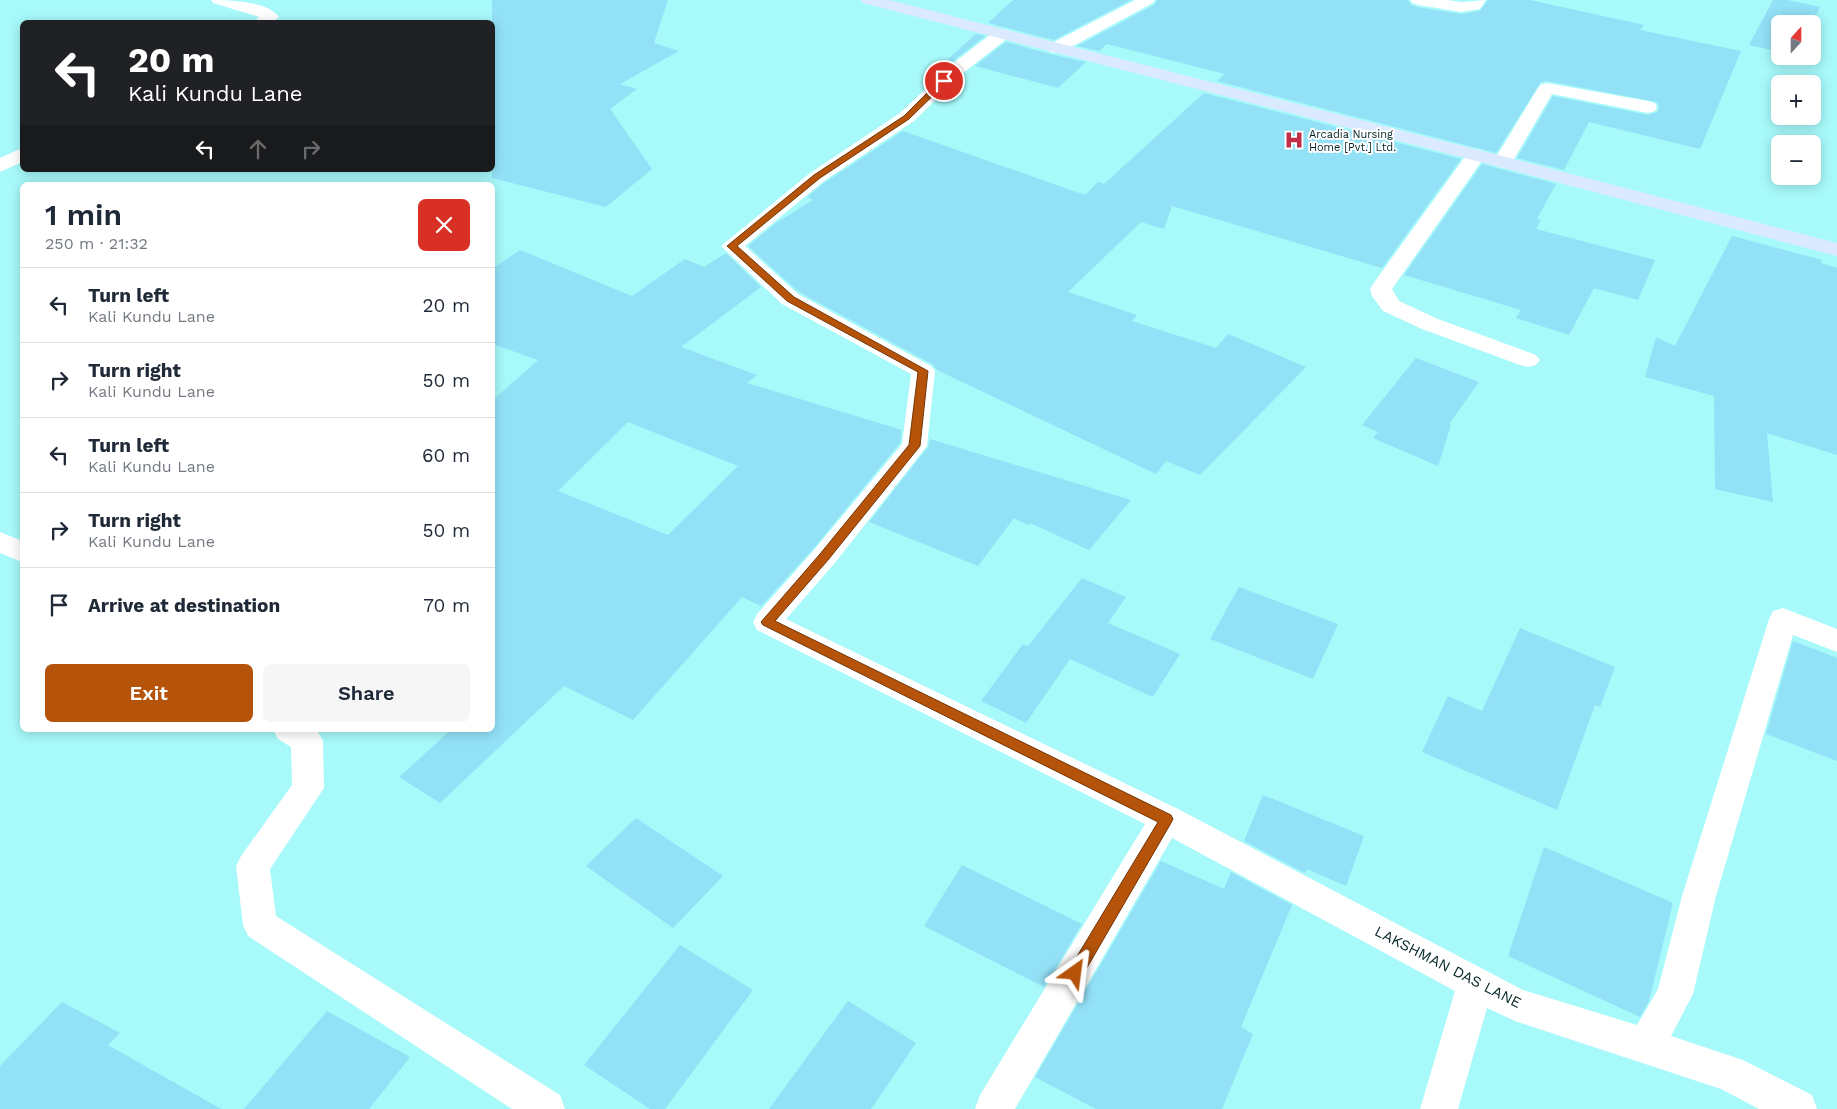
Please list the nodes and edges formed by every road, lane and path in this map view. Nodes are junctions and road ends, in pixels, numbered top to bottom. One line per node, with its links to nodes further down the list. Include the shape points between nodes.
1 (219, 0): 6 (street, via 268,14 271,17)
2 (869, 0): 7 (main road)
3 (1147, 0): 8 (street)
4 (1418, 0): 5 (street, via 1461,7 1474,5)
5 (1478, 0)
6 (266, 20)
7 (1002, 34): 8 (main road); 20 (street, LAKSHMAN DAS LANE, via 957,69 907,117 817,177 732,246 790,299 923,371 914,446 767,622)
8 (1056, 48): 11 (main road)
9 (1648, 107): 12 (street, via 1547,88)
10 (20, 155): 13 (street)
11 (1476, 155): 12 (main road); 15 (street, via 1381,289 1391,306)
12 (1503, 162): 14 (main road)
13 (0, 166)
14 (1837, 250)
15 (1528, 360)
16 (0, 542): 17 (street)
17 (20, 551)
18 (1837, 641): 22 (street, via 1783,619 1699,896 1674,994)
19 (293, 732): 23 (street, via 307,741 308,788 253,866 260,925)
20 (1166, 819): 21 (street, LAKSHMAN DAS LANE); 24 (street)
21 (1476, 982): 22 (street, LAKSHMAN DAS LANE, via 1515,1004); 25 (street)
22 (1646, 1046): 26 (street, LAKSHMAN DAS LANE, via 1730,1073)
23 (546, 1109)
24 (994, 1109)
25 (1439, 1109)
26 (1798, 1109)

